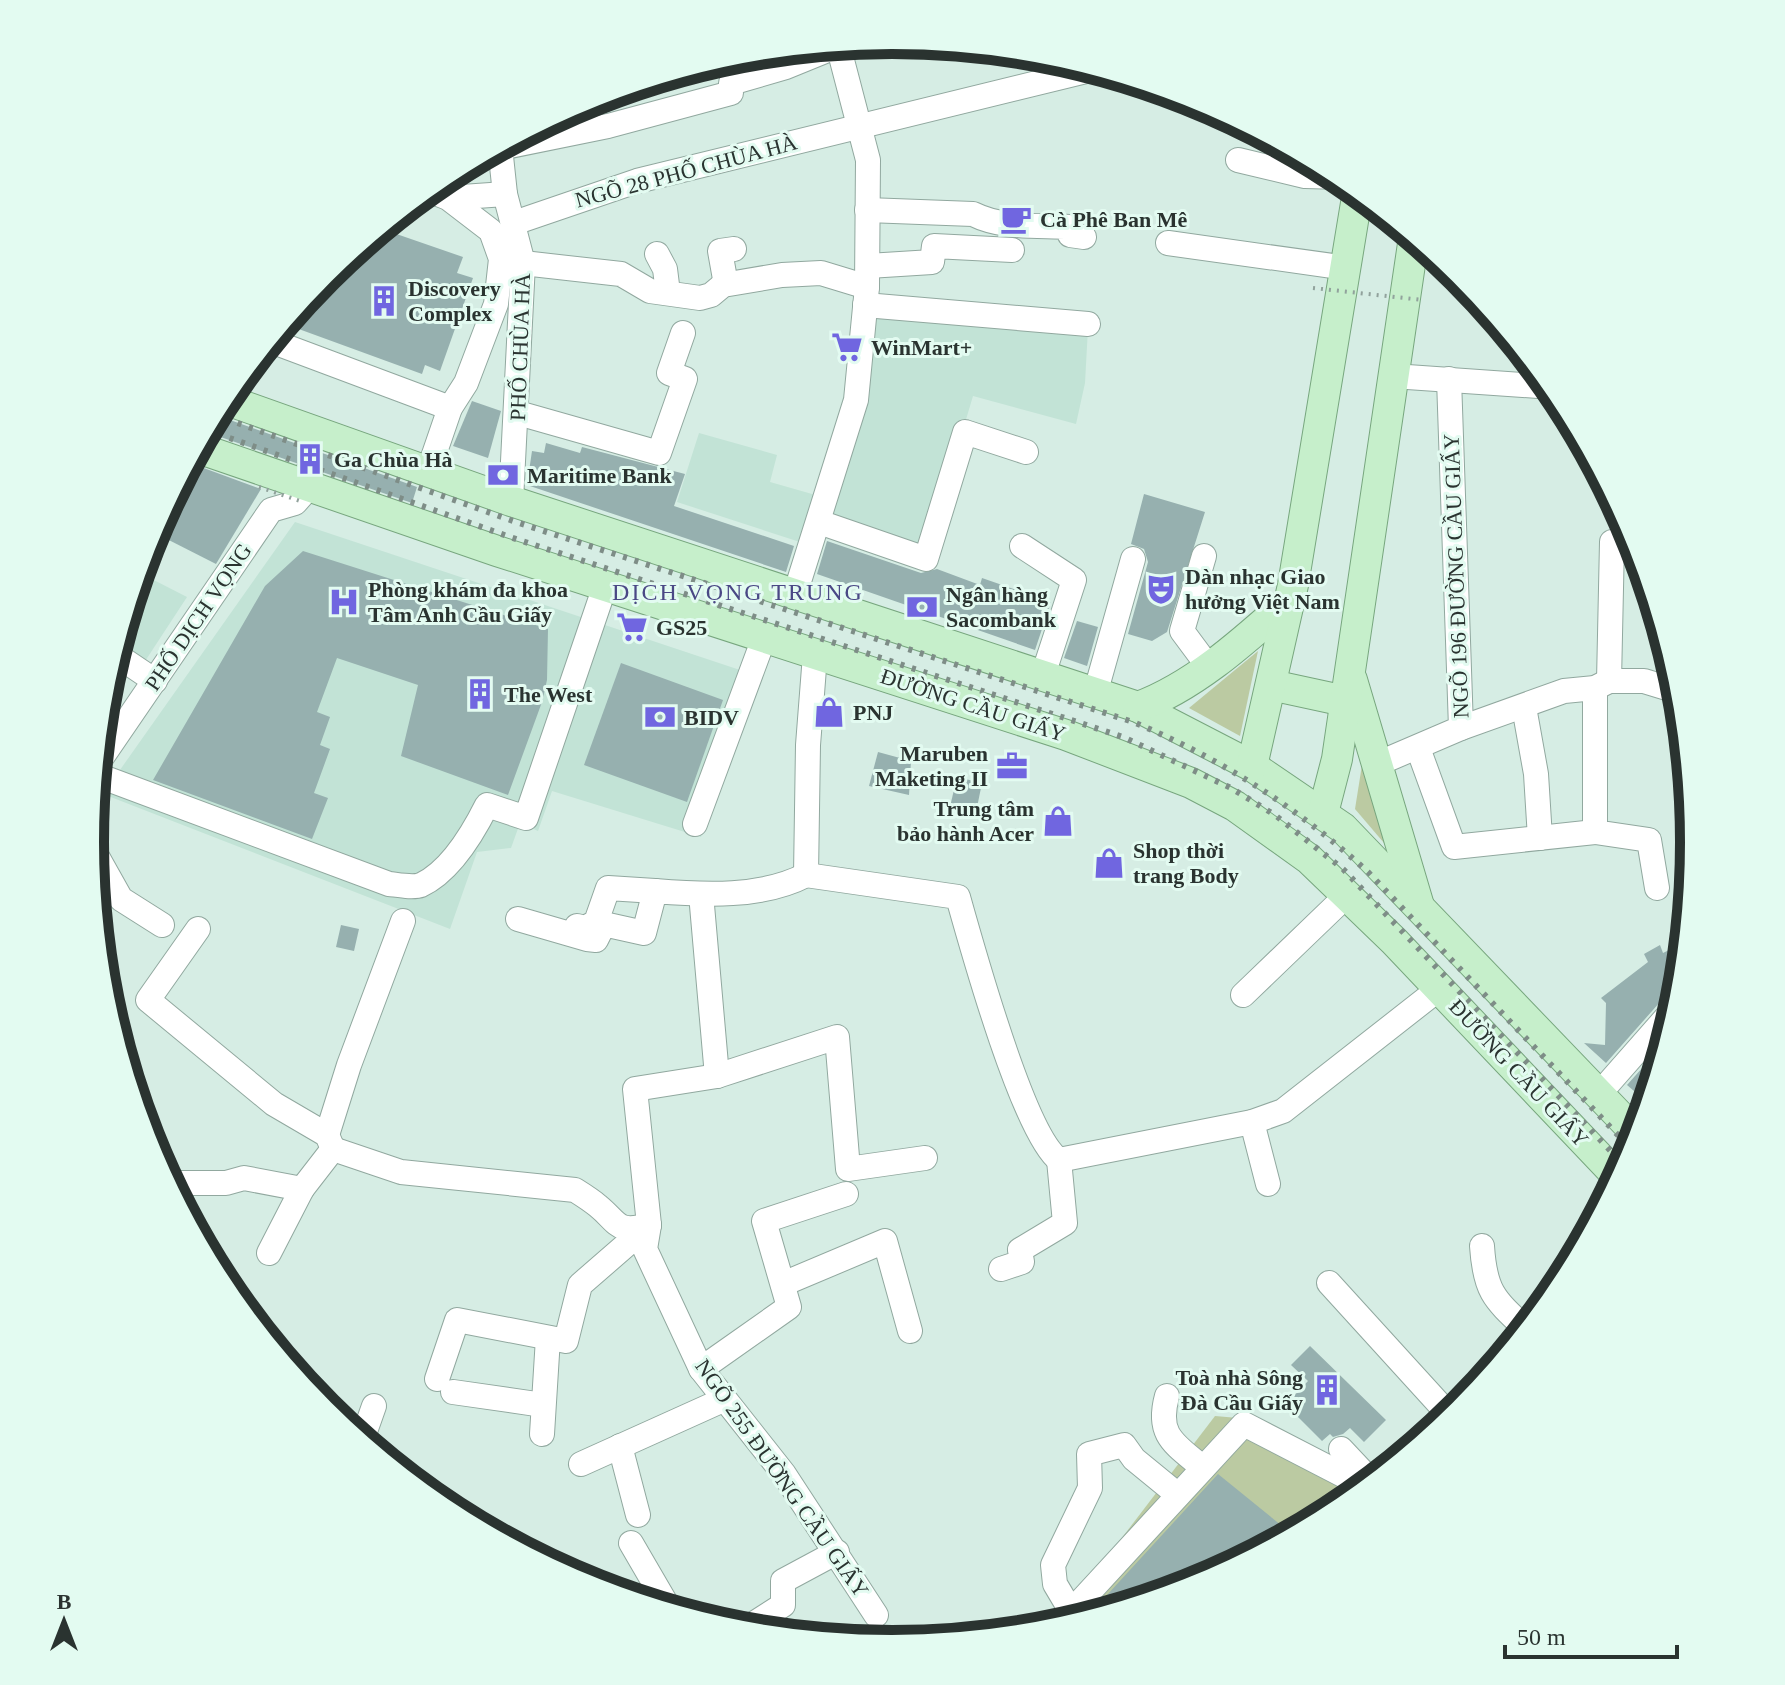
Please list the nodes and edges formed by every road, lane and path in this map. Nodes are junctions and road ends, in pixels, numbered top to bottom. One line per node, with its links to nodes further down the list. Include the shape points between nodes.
1 (842, 56): 4 (street)
2 (803, 60): 5 (street, via 731,83 731,93)
3 (1070, 75): 4 (street, NGÕ 28 PHỐ CHÙA HÀ)
4 (860, 125): 13 (street, via 868,160); 14 (street, NGÕ 28 PHỐ CHÙA HÀ, via 613,188)
5 (534, 140)
6 (501, 158): 10 (street, PHỐ CHÙA HÀ)
7 (1238, 160): 8 (street)
8 (1313, 176)
9 (444, 194): 10 (street)
10 (505, 194): 14 (street, PHỐ CHÙA HÀ)
11 (441, 196): 30 (street, via 491,231 501,259 499,293)
12 (1356, 205): 22 (main road)
13 (867, 210): 15 (street, via 973,214); 24 (street)
14 (514, 223): 21 (street, PHỐ CHÙA HÀ)
15 (1006, 224): 16 (street, via 1070,227 1070,235); 24 (street, via 1008,250 934,246 932,262)
16 (1084, 237)
17 (1168, 243): 22 (street)
18 (734, 249): 23 (street, via 720,251)
19 (1412, 250): 33 (main road)
20 (657, 254): 26 (street)
21 (523, 263): 26 (street, via 621,274 650,291); 32 (street, PHỐ CHÙA HÀ)
22 (1347, 268): 52 (main road)
23 (723, 285): 24 (street, via 821,273); 26 (street, via 700,298)
24 (867, 286): 28 (street); 45 (street, via 856,400)
25 (1313, 288): 27 (path, bridge)
26 (668, 293)
27 (1423, 300)
28 (1088, 324)
29 (683, 333): 38 (street, via 669,373 685,379 659,453)
30 (482, 343): 32 (street); 37 (street)
31 (281, 345): 37 (street)
32 (521, 355): 38 (street, PHỐ CHÙA HÀ)
33 (1393, 376): 34 (street); 58 (main road)
34 (1449, 379): 35 (street); 69 (street, NGÕ 196 ĐƯỜNG CẦU GIẤY)
35 (1535, 386)
36 (237, 404): 41 (main road, ĐƯỜNG CẦU GIẤY)
37 (450, 408): 41 (street)
38 (518, 413): 44 (street, PHỐ CHÙA HÀ)
39 (208, 452): 43 (main road, ĐƯỜNG CẦU GIẤY)
40 (1026, 452): 45 (street, via 965,432 926,559)
41 (428, 472): 44 (main road, ĐƯỜNG CẦU GIẤY)
42 (259, 487): 43 (path, bridge)
43 (306, 494): 50 (main road, ĐƯỜNG CẦU GIẤY); 61 (street, PHỐ DỊCH VỌNG, via 271,510)
44 (511, 501): 51 (main road, ĐƯỜNG CẦU GIẤY)
45 (819, 522): 51 (street)
46 (1612, 542): 63 (street)
47 (1022, 546): 59 (street, via 1074,580)
48 (1204, 556): 57 (street, via 1182,631)
49 (1133, 559): 65 (street)
50 (605, 586): 54 (main road, ĐƯỜNG CẦU GIẤY); 74 (street, via 526,818 487,805 460,850 419,886 389,884)
51 (795, 594): 53 (main road, ĐƯỜNG CẦU GIẤY)
52 (1290, 600): 57 (main road); 64 (main road)
53 (896, 627): 59 (main road, ĐƯỜNG CẦU GIẤY); 60 (main road)
54 (764, 638): 55 (main road, ĐƯỜNG CẦU GIẤY); 76 (street)
55 (815, 655): 60 (main road, ĐƯỜNG CẦU GIẤY); 80 (street)
56 (126, 661): 61 (street)
57 (1208, 666): 67 (main road, via 1158,700)
58 (1349, 670): 66 (main road); 72 (main road)
59 (1043, 675): 65 (main road, ĐƯỜNG CẦU GIẤY)
60 (881, 676): 84 (main road, ĐƯỜNG CẦU GIẤY, via 1066,735 1191,783 1273,832)
61 (155, 681): 70 (street, PHỐ DỊCH VỌNG)
62 (1665, 683): 63 (street)
63 (1602, 684): 68 (street, via 1564,691); 77 (street)
64 (1271, 685): 66 (main road); 73 (main road)
65 (1095, 694): 67 (main road, ĐƯỜNG CẦU GIẤY)
66 (1345, 701): 75 (main road)
67 (1138, 707): 73 (main road, ĐƯỜNG CẦU GIẤY)
68 (1524, 707): 69 (street); 78 (street)
69 (1461, 728): 71 (street, NGÕ 196 ĐƯỜNG CẦU GIẤY)
70 (111, 745)
71 (1418, 748): 72 (street, NGÕ 196 ĐƯỜNG CẦU GIẤY); 78 (street, via 1454,847)
72 (1377, 764): 85 (main road)
73 (1252, 766): 75 (main road, ĐƯỜNG CẦU GIẤY)
74 (107, 779)
75 (1323, 813): 85 (main road, ĐƯỜNG CẦU GIẤY)
76 (695, 824)
77 (1595, 832): 78 (street); 81 (street, via 1649,840)
78 (1540, 838)
79 (105, 871): 87 (street, via 121,899)
80 (806, 875): 83 (street, via 784,887); 98 (street, via 958,897 1020,1092 1048,1151)
81 (1657, 888)
82 (655, 891): 82 (street, via 644,933 608,925 596,940 587,939 519,915 585,928 596,922 608,888); 83 (street)
83 (701, 894): 92 (street)
84 (1347, 895): 89 (main road, ĐƯỜNG CẦU GIẤY); 90 (street)
85 (1420, 909): 93 (main road, ĐƯỜNG CẦU GIẤY)
86 (403, 921): 96 (street, via 349,1065)
87 (162, 925)
88 (198, 929): 96 (street, via 148,1000 274,1104)
89 (1440, 988): 94 (street, via 1283,1111); 99 (main road, ĐƯỜNG CẦU GIẤY)
90 (1243, 995)
91 (1659, 1026): 93 (street)
92 (717, 1076): 97 (street, via 837,1037 848,1169); 104 (street, NGÕ 255 ĐƯỜNG CẦU GIẤY, via 635,1089)
93 (1599, 1094): 95 (main road, ĐƯỜNG CẦU GIẤY)
94 (1252, 1122): 98 (street); 101 (street)
95 (1628, 1125)
96 (330, 1142): 102 (street); 104 (street, via 401,1172 575,1190 616,1226)
97 (925, 1158)
98 (1059, 1160): 107 (street, via 1065,1223 1020,1250 1022,1262)
99 (1610, 1169)
100 (181, 1183): 102 (street, via 244,1178)
101 (1268, 1184)
102 (302, 1189): 106 (street)
103 (846, 1194): 109 (street, via 764,1221)
104 (649, 1225): 112 (street, via 580,1285 566,1341); 113 (street, NGÕ 255 ĐƯỜNG CẦU GIẤY, via 645,1249)
105 (1482, 1246): 110 (street, via 1483,1274 1496,1301)
106 (269, 1253)
107 (1001, 1269)
108 (1329, 1283): 118 (street)
109 (783, 1284): 111 (street, via 885,1241); 113 (street, via 789,1307)
110 (1519, 1322)
111 (910, 1331)
112 (548, 1338): 116 (street); 116 (street, via 457,1320 445,1386)
113 (701, 1369): 115 (street, NGÕ 255 ĐƯỜNG CẦU GIẤY)
114 (1167, 1396): 124 (street, via 1162,1415 1168,1439)
115 (723, 1400): 121 (street); 130 (street, NGÕ 255 ĐƯỜNG CẦU GIẤY, via 784,1474)
116 (543, 1405): 120 (street)
117 (374, 1406): 119 (street)
118 (1442, 1407)
119 (366, 1429)
120 (542, 1434)
121 (620, 1446): 123 (street); 128 (street)
122 (1341, 1449): 125 (street)
123 (581, 1464)
124 (1203, 1468): 126 (street, via 1244,1424); 127 (street)
125 (1365, 1474)
126 (1355, 1481)
127 (1178, 1495): 132 (street); 133 (street, via 1124,1445 1089,1454 1090,1488 1053,1565)
128 (638, 1515)
129 (631, 1543): 131 (street)
130 (837, 1552): 134 (street, NGÕ 255 ĐƯỜNG CẦU GIẤY); 135 (street, via 783,1581 783,1605)
131 (662, 1596)
132 (1072, 1610)
133 (1062, 1612)
134 (876, 1615)
135 (761, 1619)

